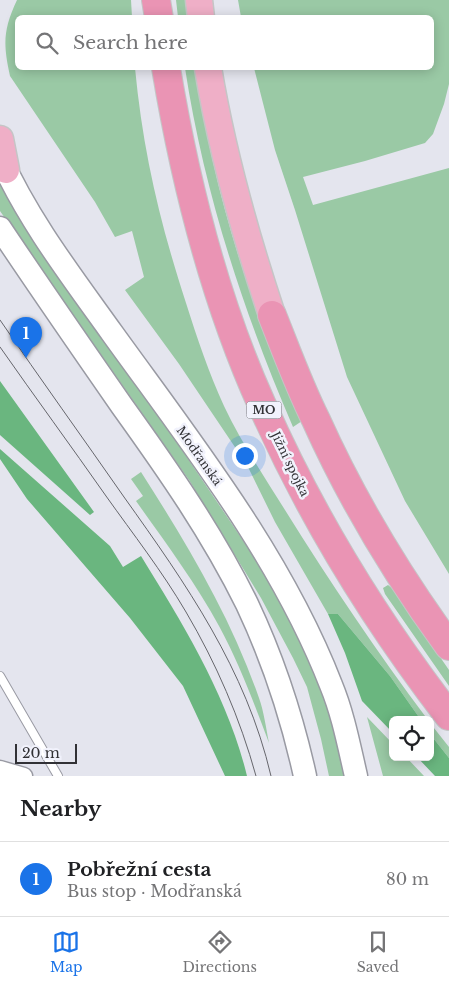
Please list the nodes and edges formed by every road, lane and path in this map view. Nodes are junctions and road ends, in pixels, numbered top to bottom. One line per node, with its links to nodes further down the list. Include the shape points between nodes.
1 (156, 0): 3 (highway)
2 (199, 0): 4 (main road)
3 (158, 15)
4 (201, 15)
5 (166, 70): 13 (highway, Jižní spojka / MO, via 191,191 206,246 222,300 261,404 294,474 342,560 395,642)
6 (208, 70): 10 (main road, via 238,207)
7 (0, 139): 8 (main road)
8 (3, 164): 18 (main road, Modřanská, via 55,252 271,561 300,615 332,687)
9 (0, 228): 17 (main road, via 186,496 215,544 247,605 273,666 290,715)
10 (272, 315): 11 (highway, via 312,412 341,471 395,566)
11 (449, 646)
12 (0, 676): 16 (lane)
13 (449, 716)
14 (0, 769): 15 (street)
15 (24, 776)
16 (58, 776)
17 (305, 776)
18 (356, 776)

